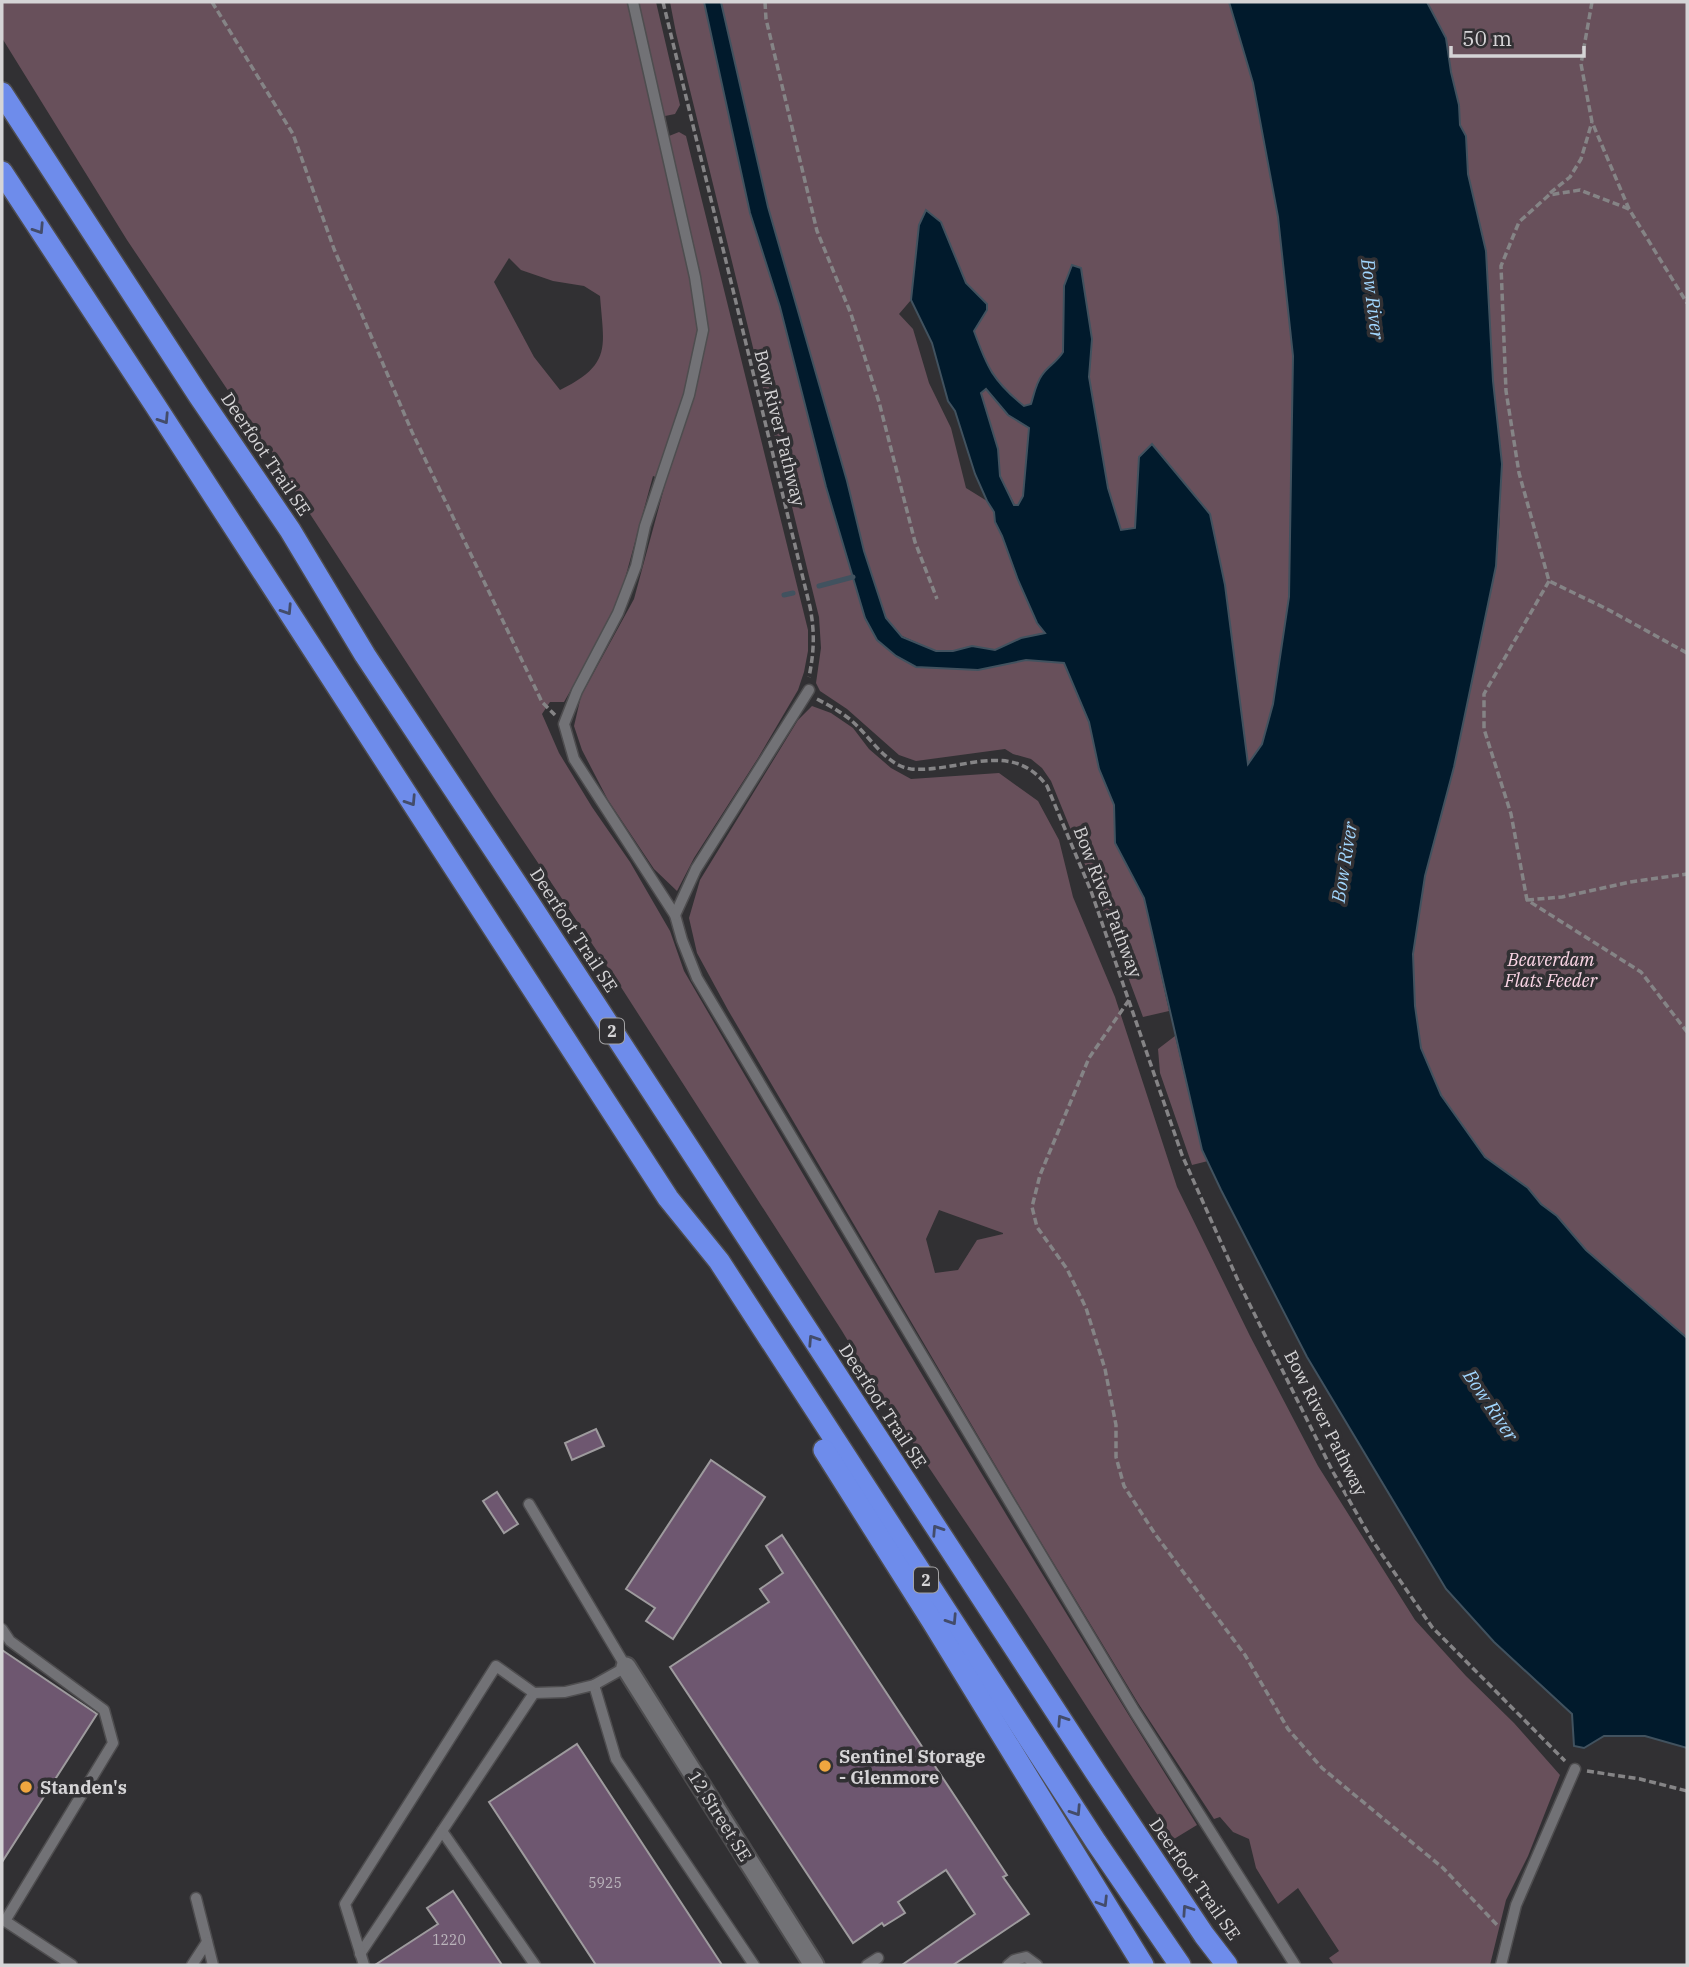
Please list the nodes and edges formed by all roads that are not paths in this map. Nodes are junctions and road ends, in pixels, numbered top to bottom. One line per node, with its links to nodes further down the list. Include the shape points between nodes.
1 (633, 2): 5 (lane, via 703,330 689,394 636,566 565,723 574,759)
2 (2, 93): 30 (highway, Deerfoot Trail SE / 2, one-way to 2, via 1096,1773)
3 (2, 172): 6 (highway, 2, one-way to 6)
4 (809, 690): 5 (lane, via 696,869)
5 (674, 915): 31 (lane, via 697,978 779,1118 1129,1702)
6 (668, 1198): 28 (highway, one-way to 28); 29 (highway, 2, one-way to 29, via 719,1261)
7 (529, 1504): 9 (lane)
8 (2, 1629): 18 (lane, via 10,1641 104,1710 113,1743 5,1921)
9 (626, 1667): 10 (lane); 24 (street, 12 Street SE)
10 (594, 1685): 11 (lane); 23 (lane, via 617,1759)
11 (534, 1693): 13 (lane); 16 (lane, via 496,1666 345,1904)
12 (1575, 1769): 32 (lane, via 1516,1905)
13 (442, 1831): 16 (lane); 22 (lane)
14 (196, 1898): 15 (lane)
15 (207, 1942): 19 (lane); 20 (lane)
16 (360, 1954): 21 (lane)
17 (878, 1958): 25 (lane)
18 (72, 1965)
19 (192, 1965)
20 (213, 1965)
21 (364, 1965)
22 (535, 1965)
23 (754, 1965)
24 (814, 1965)
25 (867, 1965)
26 (1008, 1965): 27 (lane, via 1026,1957)
27 (1037, 1965)
28 (1143, 1965)
29 (1180, 1965)
30 (1227, 1965)
31 (1295, 1965)
32 (1501, 1965)

